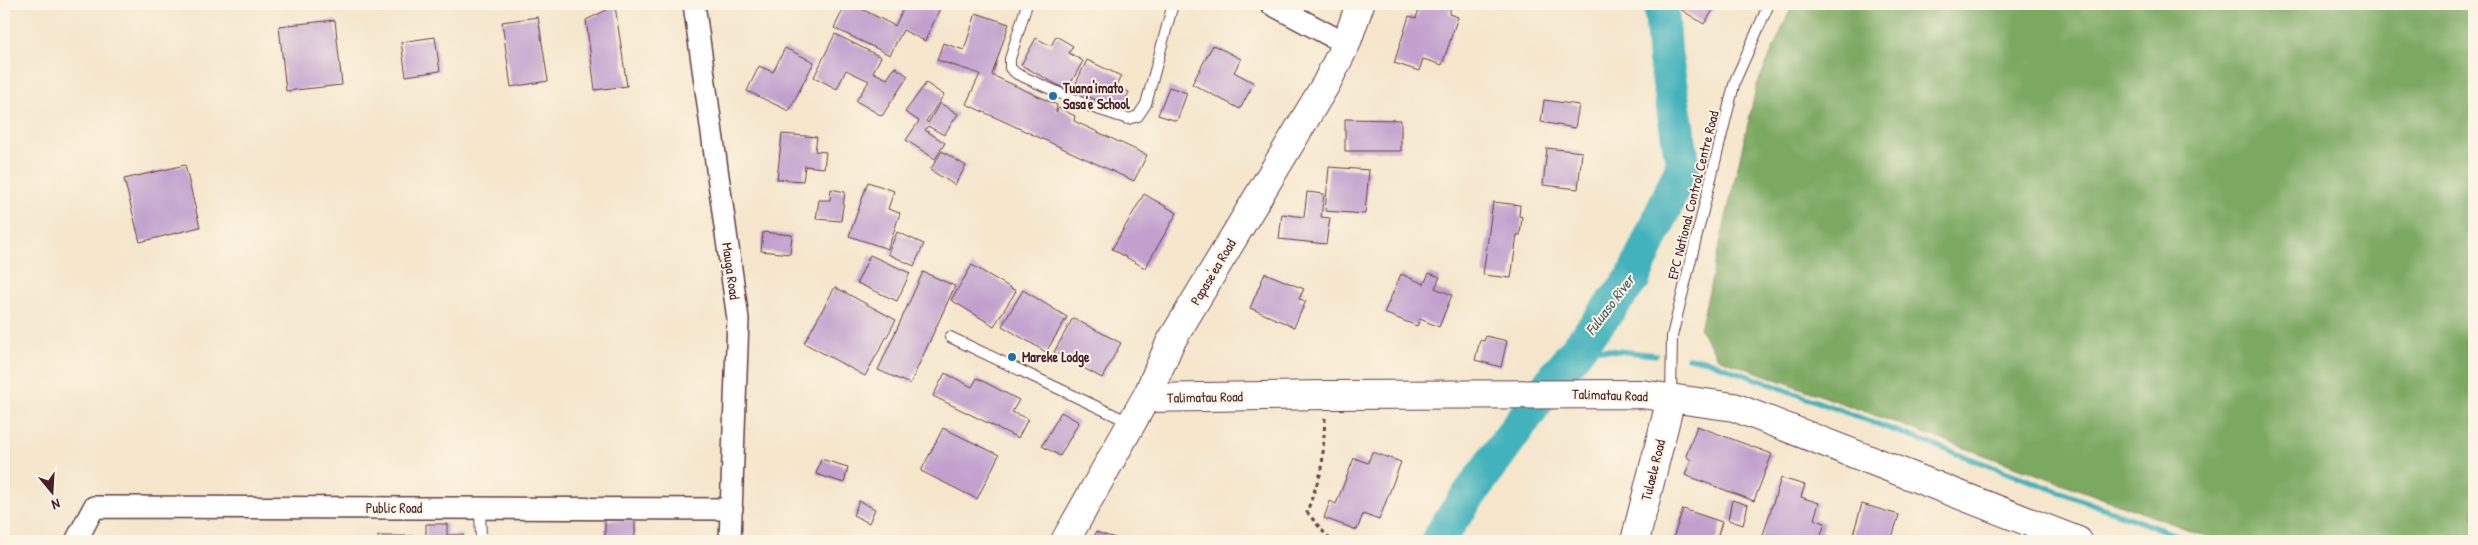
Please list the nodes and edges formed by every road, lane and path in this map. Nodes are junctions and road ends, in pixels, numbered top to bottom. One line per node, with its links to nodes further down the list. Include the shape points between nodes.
1 (694, 4): 14 (street, Mauga Road, via 738,319)
2 (1027, 4): 3 (lane, via 1010,68 1091,108 1128,119 1138,116 1146,104)
3 (1173, 4)
4 (1271, 4): 7 (street)
5 (1360, 4): 7 (main road, Papase'ea Road)
6 (1769, 4): 11 (lane, EPC National Control Centre Road, via 1735,81 1730,100 1672,336)
7 (1346, 44): 10 (main road, Papase'ea Road, via 1326,84 1170,343)
8 (950, 337): 12 (lane)
9 (1327, 395): 10 (main road, Talimatau Road); 11 (main road, Talimatau Road, via 1603,393); 19 (path, via 1322,469 1307,512)
10 (1146, 398): 12 (main road, Papase'ea Road)
11 (1671, 399): 20 (main road, Tulaele Road); 21 (main road, Talimatau Road, via 1734,407)
12 (1132, 424): 18 (main road, Papase'ea Road)
13 (480, 508): 14 (street, Public Road); 15 (street, Public Road, via 94,507); 16 (lane)
14 (732, 509): 17 (street, Mauga Road)
15 (76, 541)
16 (480, 541)
17 (730, 541)
18 (1065, 541)
19 (1331, 541)
20 (1635, 541)
21 (2078, 541)

